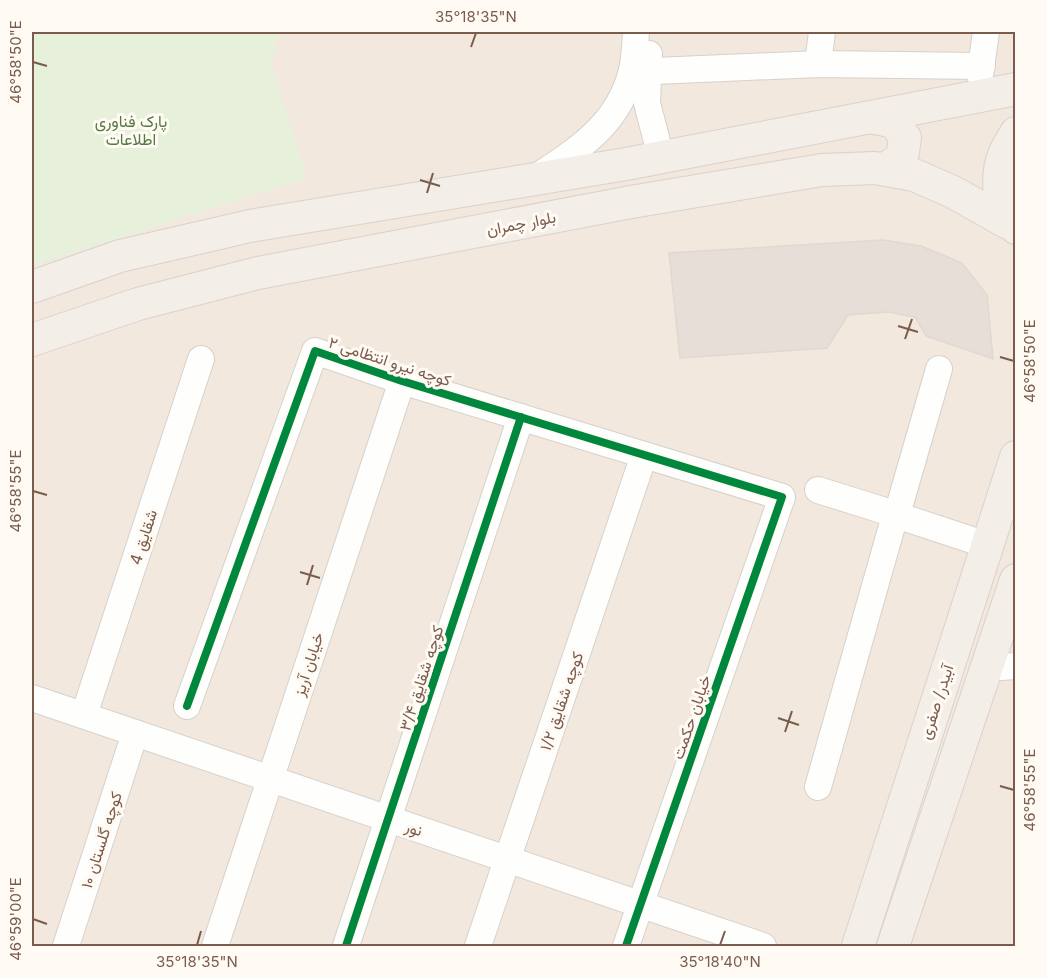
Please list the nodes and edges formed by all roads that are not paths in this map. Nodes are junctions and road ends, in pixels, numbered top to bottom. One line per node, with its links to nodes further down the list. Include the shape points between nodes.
1 (636, 32): 6 (street)
2 (651, 32): 6 (street)
3 (822, 32): 5 (street)
4 (986, 32): 5 (street, via 981,71)
5 (818, 64): 6 (street)
6 (640, 71): 10 (street); 12 (street, via 589,142)
7 (1016, 89): 8 (main road)
8 (875, 118): 10 (main road); 11 (main road, via 895,122 905,138 902,158)
9 (1016, 133): 13 (main road, via 1003,156 999,192)
10 (661, 157): 12 (main road)
11 (885, 169): 13 (main road, بلوار چمران, via 914,175 953,192); 15 (main road, بلوار چمران, via 822,170 258,273 138,304)
12 (532, 179): 14 (main road, via 250,226 120,256)
13 (1013, 229)
14 (32, 286)
15 (32, 340)
16 (201, 359): 30 (street, شقایق 4)
17 (939, 369): 24 (street)
18 (402, 381): 19 (street, کوچه نیرو انتظامی ۲); 29 (street, کوچه نیرو انتظامی ۲, via 315,351); 32 (street, خیابان آریز)
19 (521, 417): 20 (street, کوچه نیرو انتظامی ۲); 34 (street, کوچه شقایق ۳/۴)
20 (644, 455): 23 (street, کوچه نیرو انتظامی ۲); 35 (street, کوچه شقایق ۱/۲)
21 (1016, 457): 25 (main road, آبیدر/ صفری)
22 (818, 490): 24 (street)
23 (782, 497): 36 (street, خیابان حکمت)
24 (895, 514): 25 (street); 33 (street)
25 (987, 545): 44 (main road, آبیدر/ صفری)
26 (1015, 582): 27 (main road)
27 (1000, 667): 45 (main road)
28 (32, 698): 30 (street, نور)
29 (187, 706)
30 (84, 715): 31 (street, نور)
31 (135, 733): 32 (street, نور); 38 (street, کوچه گلستان ۱۰)
32 (270, 779): 34 (street, نور); 39 (street, خیابان آریز)
33 (818, 787)
34 (388, 819): 35 (street, نور); 40 (street, کوچه شقایق ۳/۴)
35 (507, 860): 36 (street, نور); 41 (street, کوچه شقایق ۱/۲)
36 (640, 905): 37 (street, نور); 42 (street, خیابان حکمت)
37 (723, 940): 43 (street, نور)
38 (66, 946)
39 (215, 946)
40 (346, 946)
41 (478, 946)
42 (626, 946)
43 (763, 946)
44 (858, 946)
45 (893, 946)

